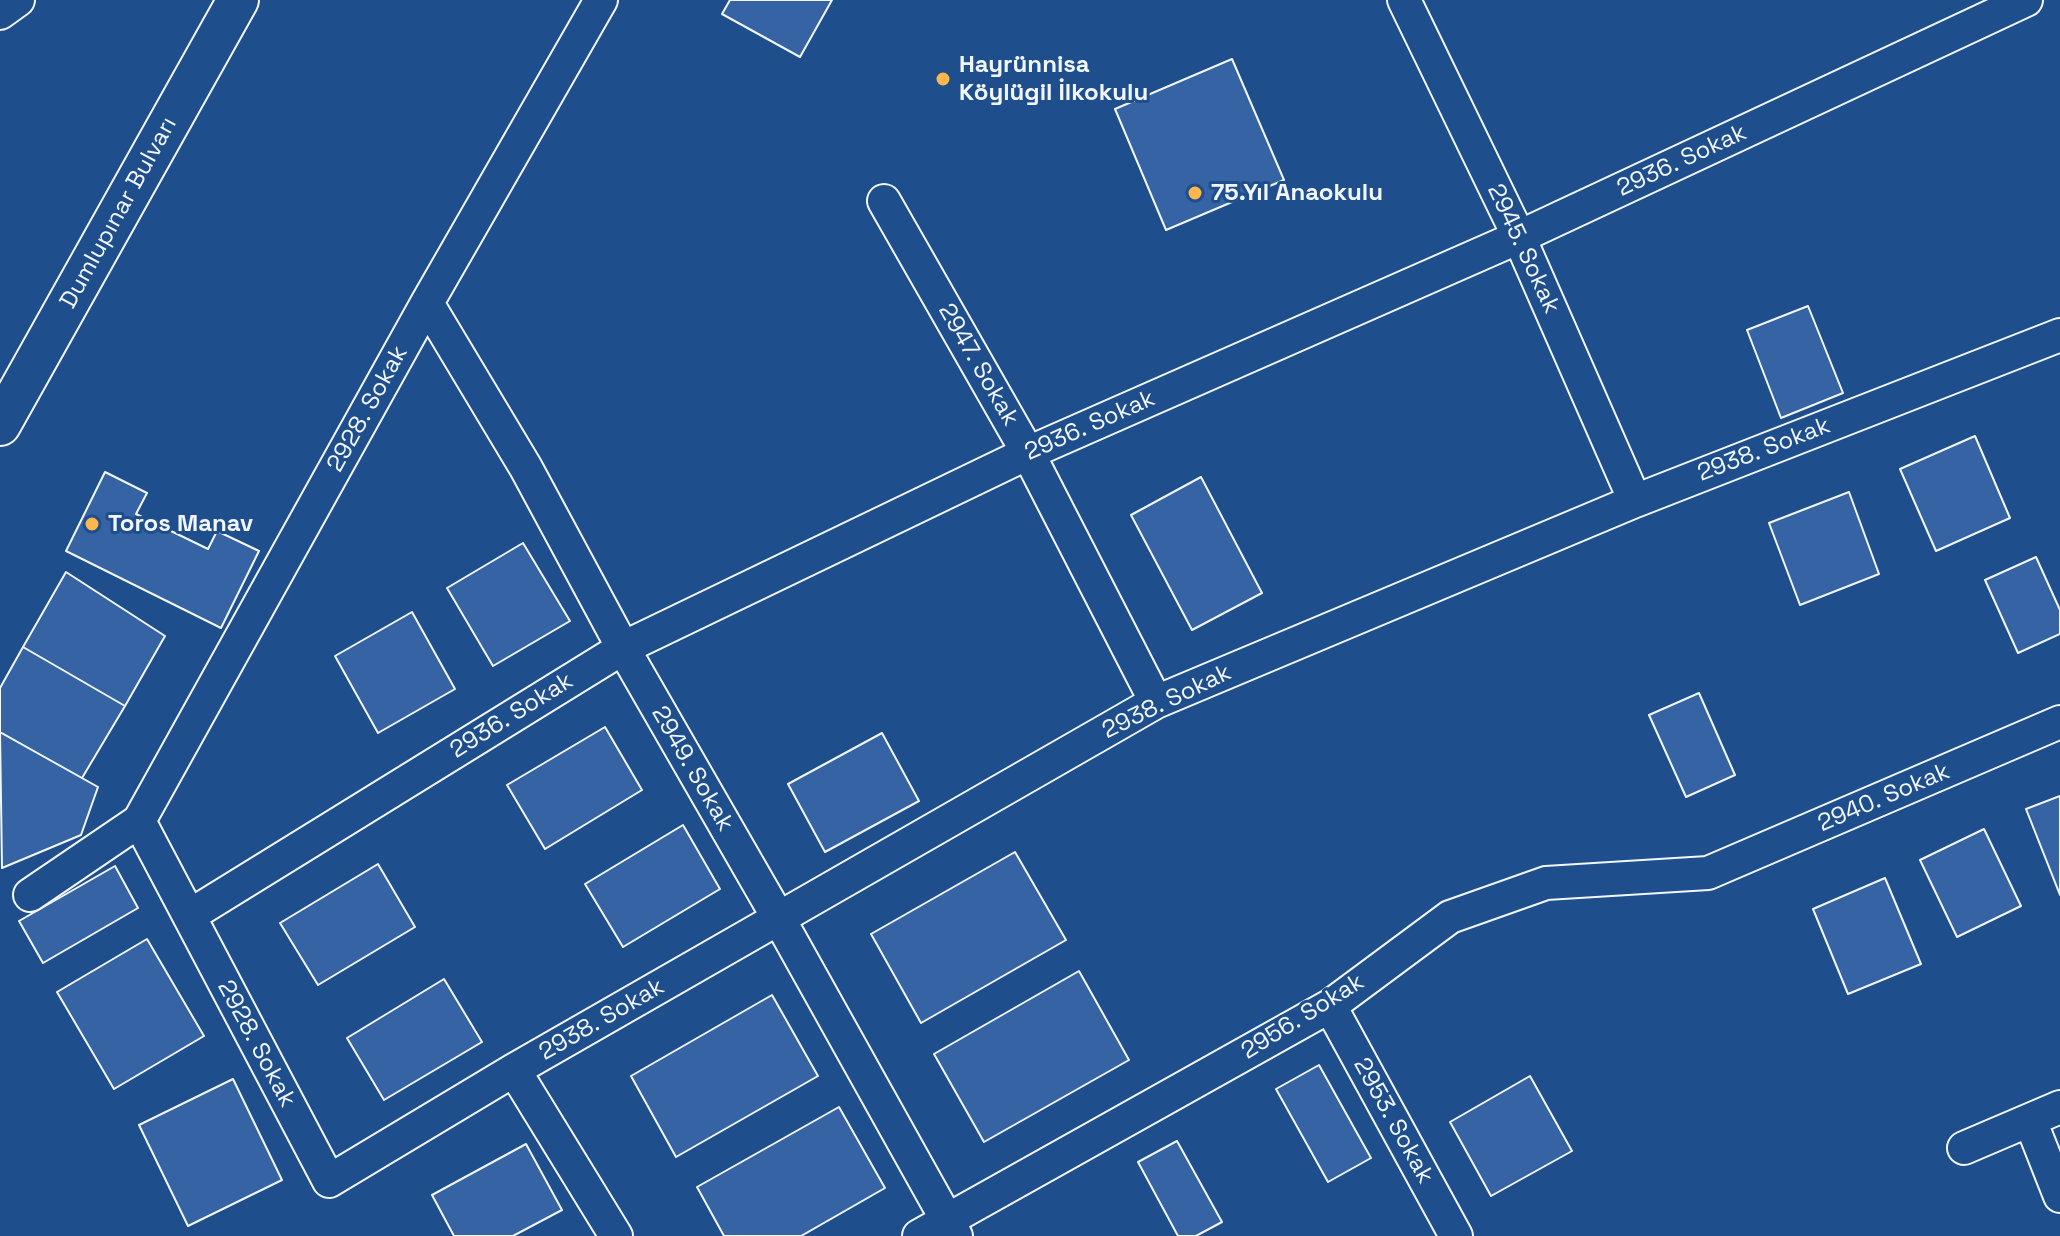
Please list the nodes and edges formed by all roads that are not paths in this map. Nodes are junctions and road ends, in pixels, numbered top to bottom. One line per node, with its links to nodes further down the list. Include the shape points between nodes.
1 (18, 0): 6 (street)
2 (238, 0): 11 (street, Dumlupınar Bulvarı)
3 (601, 0): 9 (street, 2928. Sokak)
4 (1404, 0): 8 (street, 2945. Sokak)
5 (2026, 0): 8 (street, 2936. Sokak)
6 (0, 13)
7 (884, 201): 12 (street, 2947. Sokak)
8 (1519, 237): 12 (street, 2936. Sokak); 13 (street, 2945. Sokak)
9 (427, 303): 14 (street, 2949. Sokak, via 526,468); 17 (street, 2928. Sokak)
10 (2060, 335): 13 (street, 2938. Sokak)
11 (4, 406)
12 (1028, 453): 14 (street, 2936. Sokak); 15 (street, 2947. Sokak)
13 (1635, 501): 15 (street, 2938. Sokak)
14 (623, 648): 20 (street, 2936. Sokak); 21 (street, 2949. Sokak)
15 (1156, 702): 21 (street, 2938. Sokak)
16 (2060, 722): 18 (street, 2940. Sokak)
17 (139, 821): 19 (street, 2928. Sokak); 20 (street, 2928. Sokak)
18 (1708, 873): 22 (street, 2956. Sokak, via 1546,883 1450,917)
19 (30, 895)
20 (189, 916): 27 (street, 2928. Sokak)
21 (779, 919): 23 (street, 2938. Sokak); 29 (street, 2949. Sokak)
22 (1330, 1006): 29 (street, 2956. Sokak); 32 (street, 2953. Sokak)
23 (514, 1070): 27 (street, 2938. Sokak); 30 (street)
24 (2060, 1107): 25 (street)
25 (2030, 1120): 26 (street); 28 (street)
26 (1964, 1148)
27 (329, 1181)
28 (2060, 1196)
29 (952, 1228): 31 (street, 2956. Sokak)
30 (616, 1236)
31 (919, 1236)
32 (1456, 1236)

